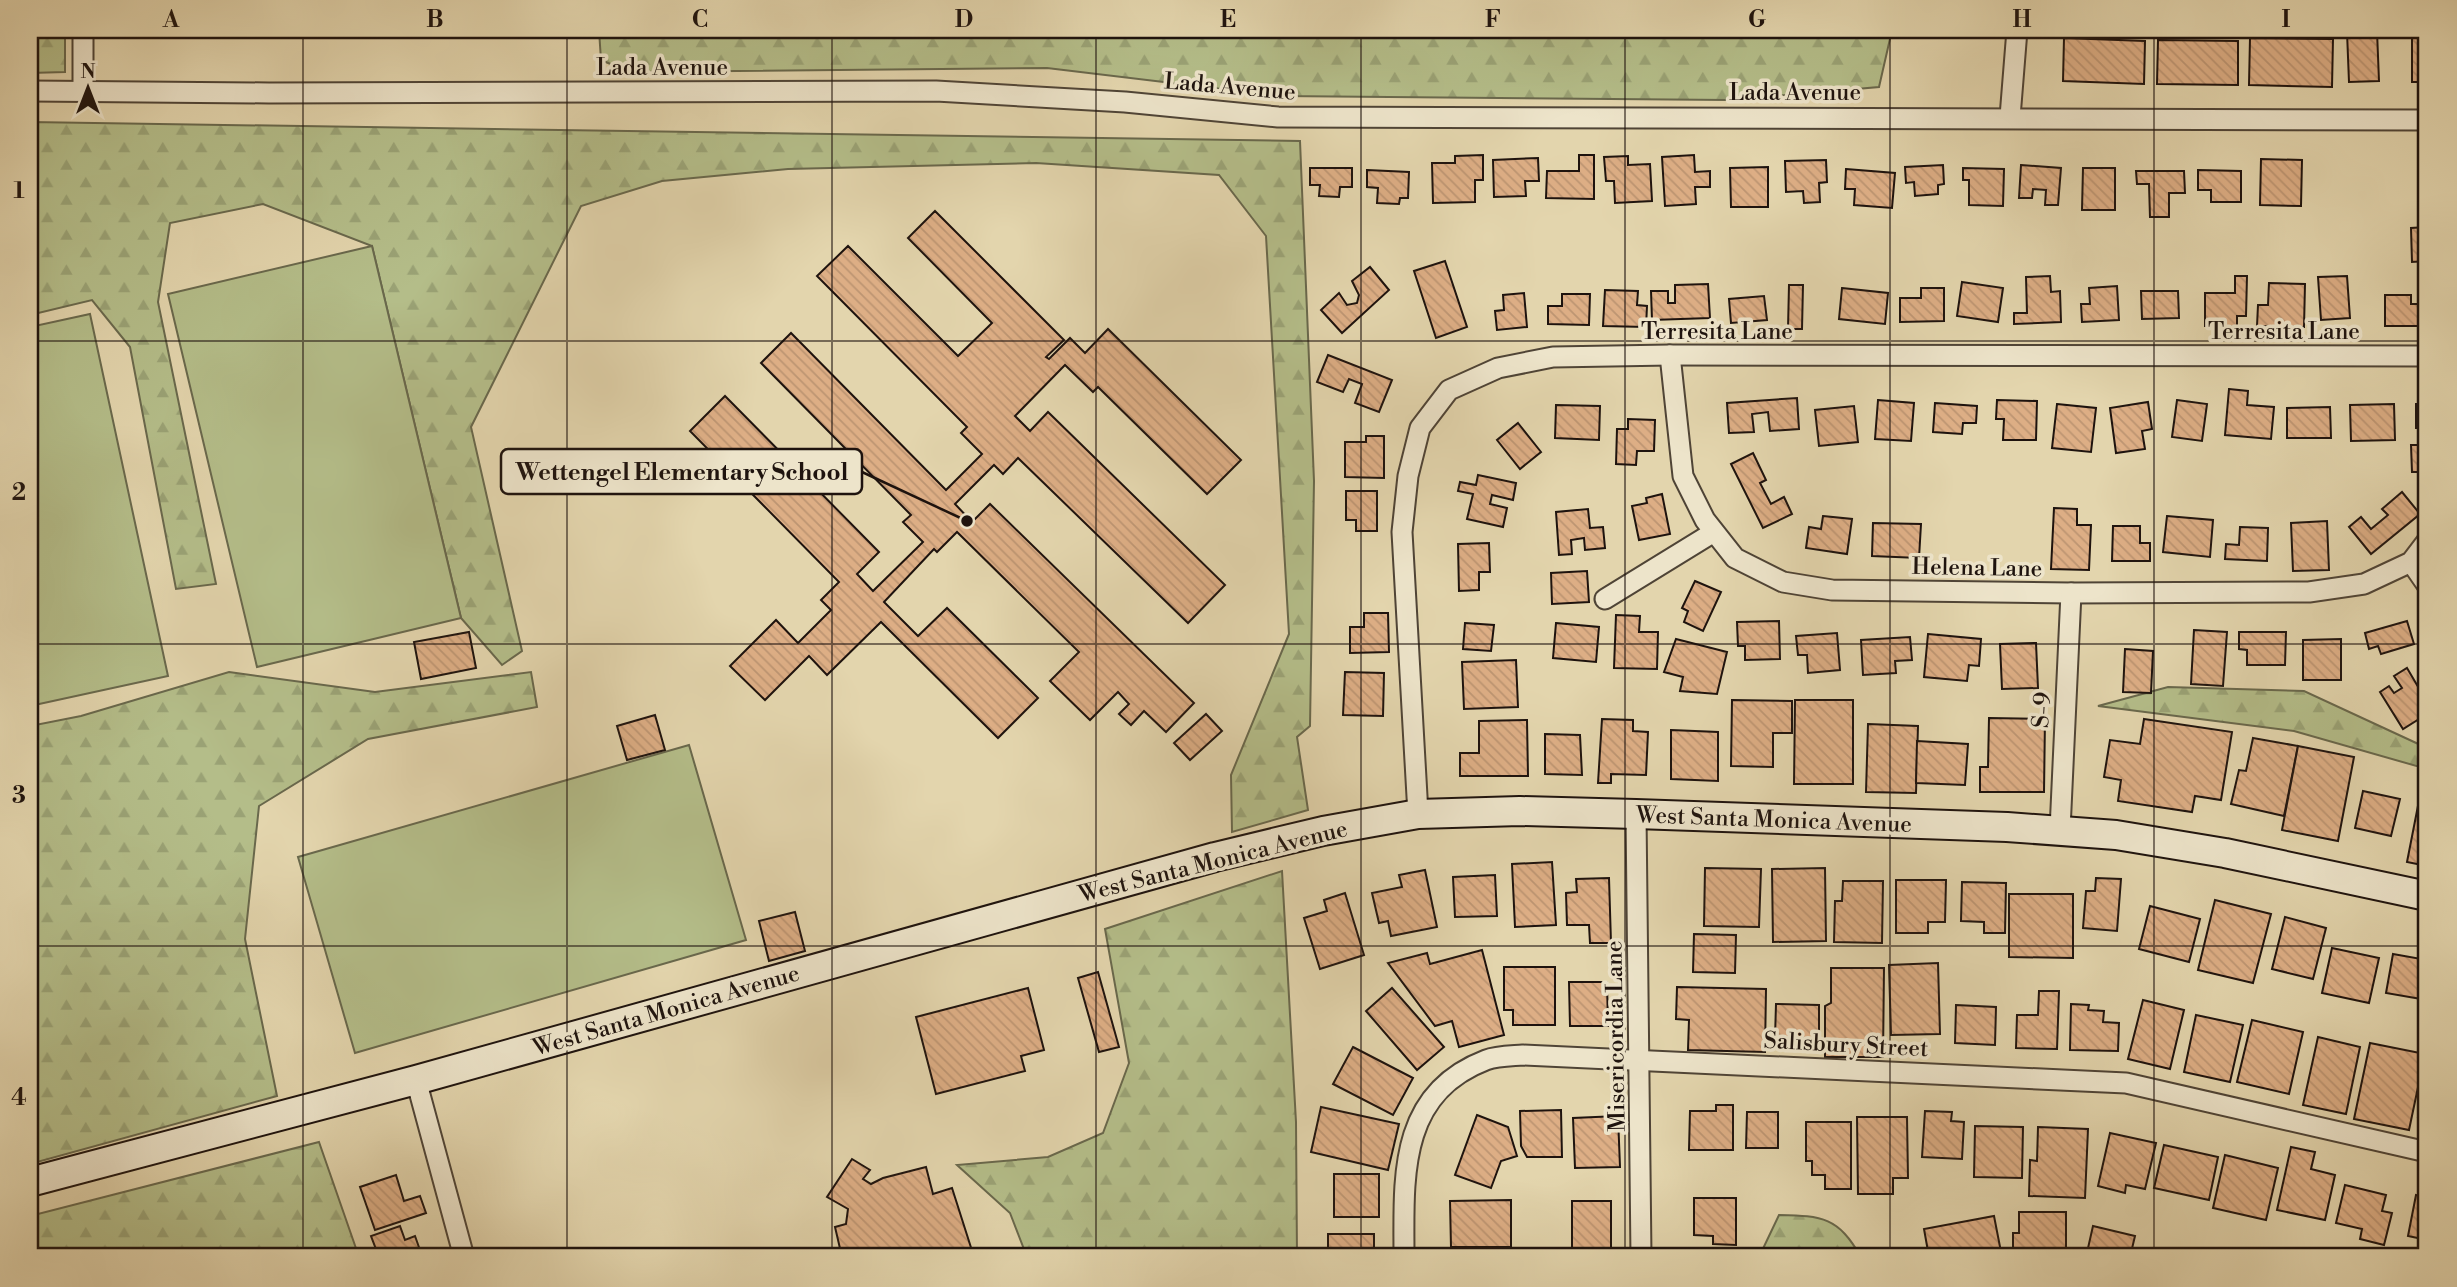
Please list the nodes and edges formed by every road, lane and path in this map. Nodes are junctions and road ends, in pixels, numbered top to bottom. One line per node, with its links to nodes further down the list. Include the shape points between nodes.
1 (83, 30): 4 (street)
2 (2017, 30): 5 (street)
3 (30, 91): 4 (street, Lada Avenue)
4 (83, 91): 5 (street, Lada Avenue, via 936,91 1278,117)
5 (2010, 117): 6 (street, Lada Avenue)
6 (2427, 120)
7 (1670, 355): 8 (street, Terresita Lane); 9 (street, Helena Lane, via 1683,476); 15 (street, Terresita Lane, via 1553,357 1499,368 1449,390 1420,428 1408,476 1402,532)
8 (2427, 356)
9 (1714, 532): 13 (street, Helena Lane, via 1735,558 1783,582 1832,590); 14 (street)
10 (2427, 541): 11 (street, Helena Lane)
11 (2411, 562): 12 (street); 13 (street, Helena Lane, via 2364,584 2309,592)
12 (2427, 585)
13 (2071, 593): 17 (street, S-9)
14 (1605, 598)
15 (1418, 814): 16 (main road, West Santa Monica Avenue); 20 (main road, West Santa Monica Avenue, via 1215,857)
16 (1636, 814): 17 (main road, West Santa Monica Avenue); 19 (street, Misericordia Lane)
17 (2060, 830): 18 (main road, West Santa Monica Avenue, via 2171,843)
18 (2427, 896)
19 (1640, 1058): 21 (street, Salisbury Street, via 2126,1083); 24 (street, Salisbury Street, via 1524,1055 1488,1059 1455,1077 1429,1103 1411,1136 1404,1172); 25 (street, Misericordia Lane)
20 (416, 1080): 22 (main road, West Santa Monica Avenue); 23 (street)
21 (2427, 1152)
22 (30, 1182)
23 (464, 1257)
24 (1404, 1257)
25 (1641, 1257)

